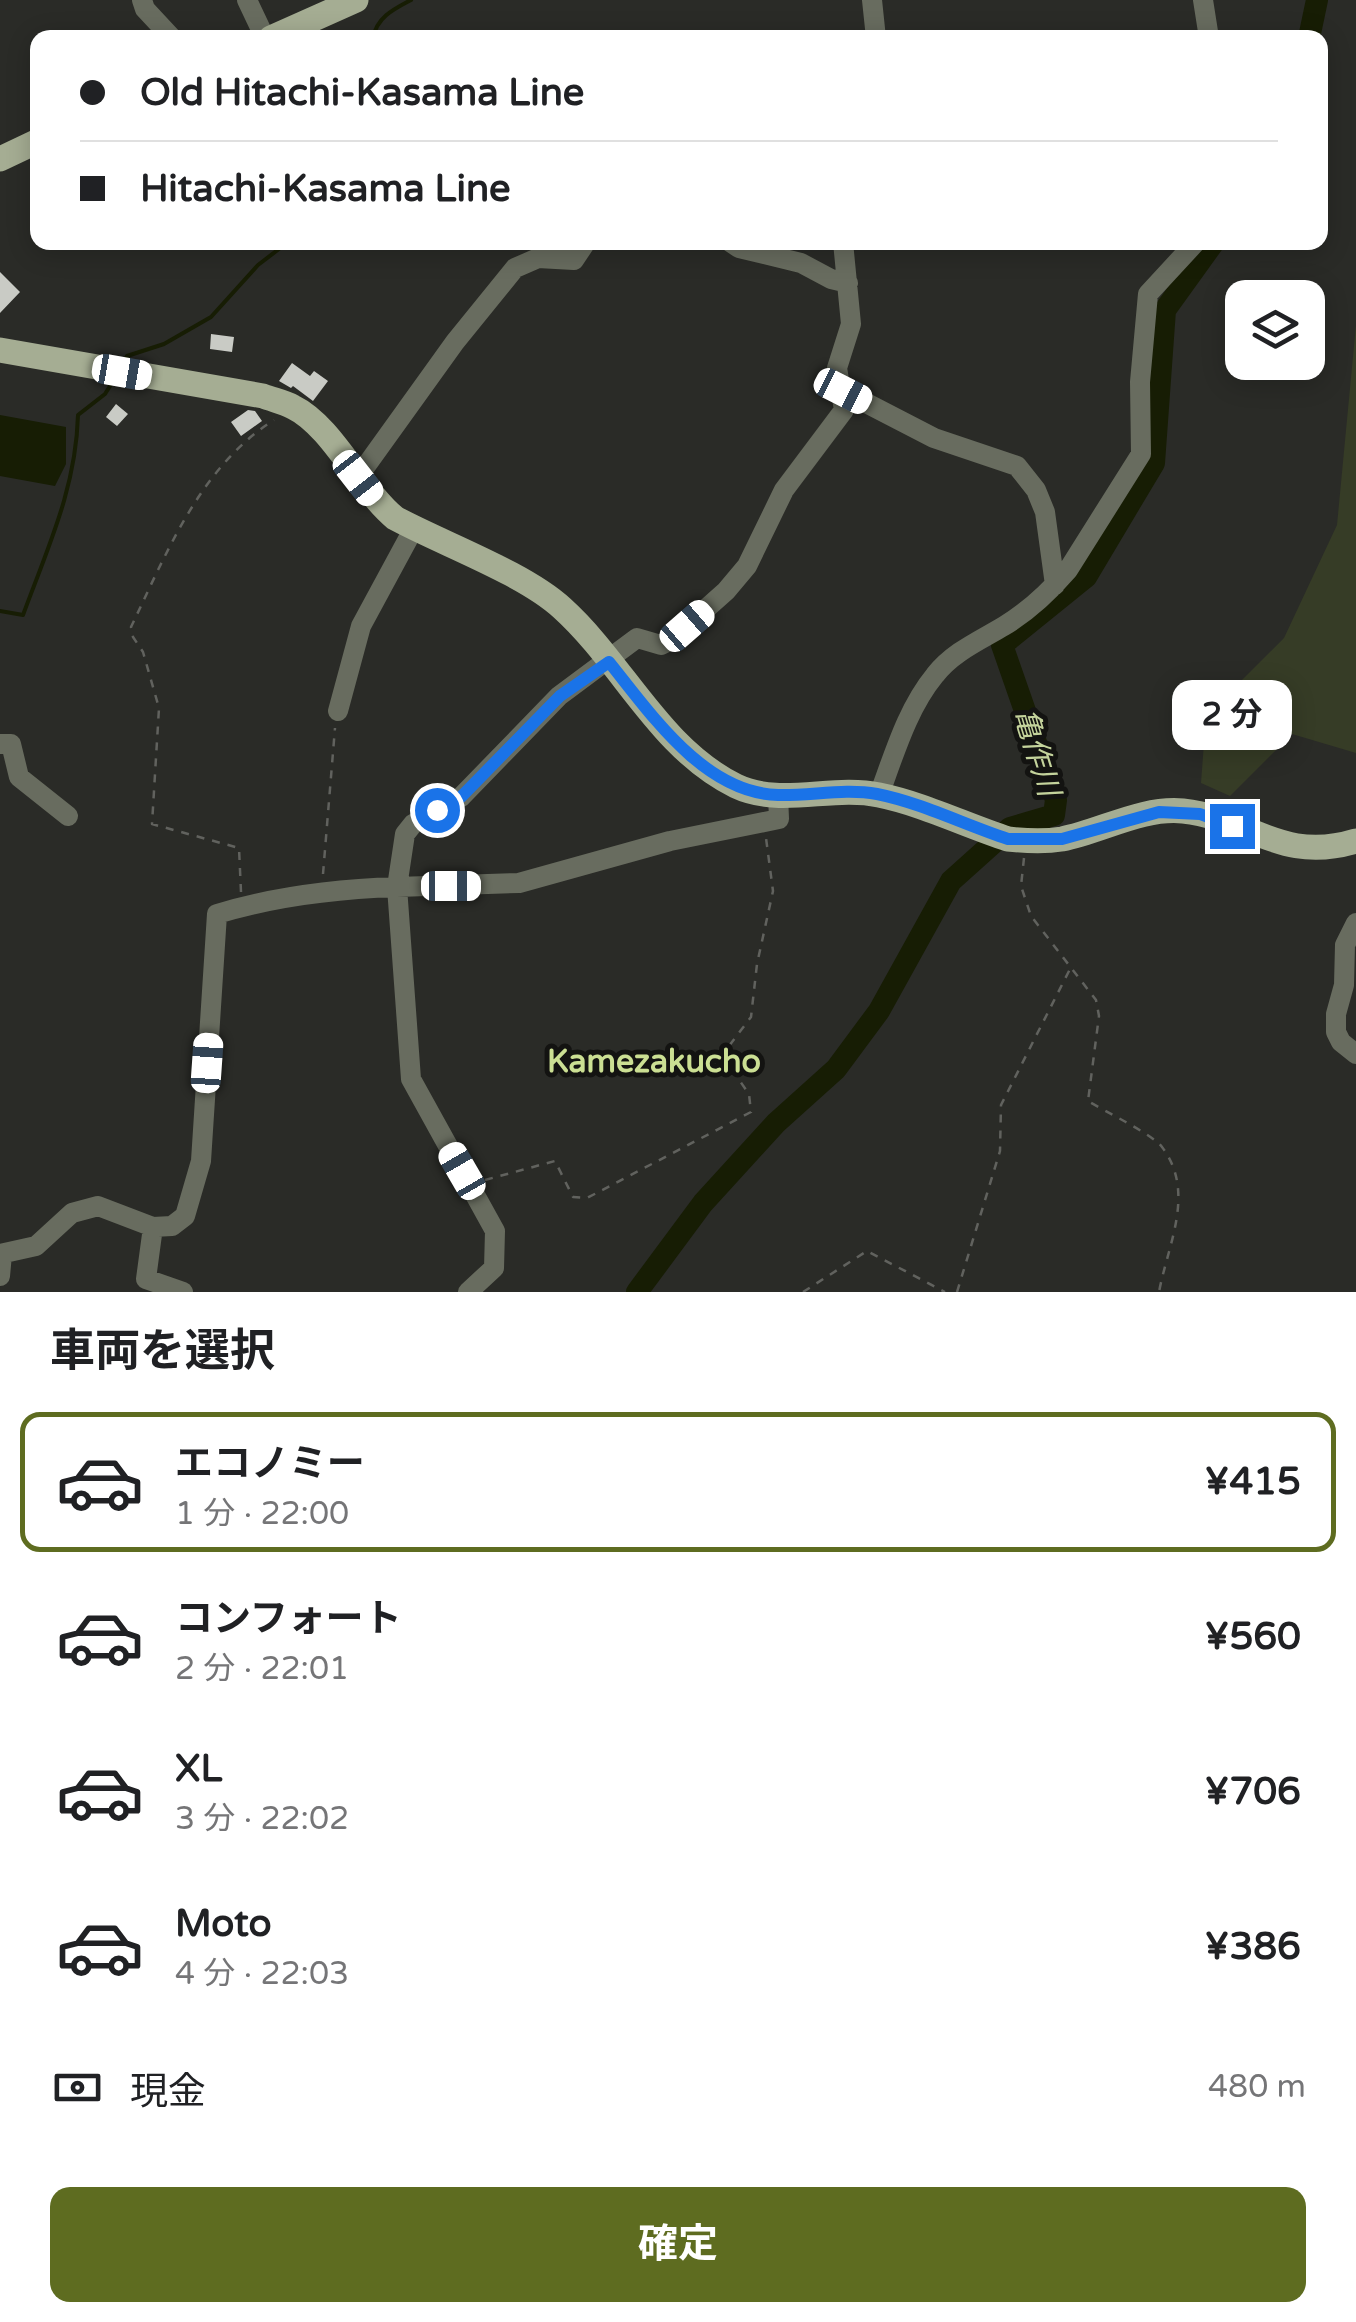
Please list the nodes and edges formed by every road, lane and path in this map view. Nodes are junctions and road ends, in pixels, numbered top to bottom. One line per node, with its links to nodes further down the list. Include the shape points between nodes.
1 (142, 0): 6 (street)
2 (247, 0): 7 (street)
3 (356, 0): 8 (main road)
4 (872, 0): 9 (street)
5 (1204, 0): 10 (street)
6 (165, 30)
7 (264, 30)
8 (287, 30)
9 (875, 30)
10 (1207, 30)
11 (30, 145): 12 (main road)
12 (0, 159)
13 (581, 250): 21 (street, via 574,260 538,258 516,268)
14 (747, 250): 17 (street)
15 (843, 250): 17 (street)
16 (1189, 250): 23 (street, via 1148,294 1141,454)
17 (848, 282): 19 (street, via 851,324 837,368)
18 (0, 350): 20 (main road, via 263,396)
19 (843, 391): 23 (street, via 934,438 1017,466 1045,512); 24 (street, via 844,410 784,490 747,566 671,640 661,645 637,638)
20 (305, 414): 21 (main road); 35 (path, via 259,430 215,472 131,626 158,708 152,824 239,848)
21 (358, 478): 22 (main road, via 379,504)
22 (414, 528): 24 (main road, via 547,596); 25 (street, via 361,626)
23 (1055, 586): 27 (street, via 935,674)
24 (609, 662): 28 (main road, via 687,752 739,787); 33 (street, via 560,696 461,797 412,824)
25 (338, 711): 34 (path)
26 (0, 744): 29 (street, via 11,744 20,777)
27 (879, 794): 28 (main road); 31 (main road)
28 (778, 795): 30 (street, via 780,819)
29 (68, 816)
30 (764, 822): 33 (street, via 519,883); 39 (path, via 773,891 751,1017 728,1046 751,1112 586,1198 572,1197 555,1161)
31 (1010, 839): 32 (main road, via 1062,839 1181,811 1291,846); 37 (path, via 1031,916)
32 (1356, 841)
33 (397, 886): 34 (street); 39 (street, via 411,1079)
34 (322, 891): 35 (street)
35 (242, 906): 40 (street, via 217,914 201,1162 185,1216 172,1226)
36 (1356, 923): 38 (street, via 1344,945 1336,1014 1336,1032)
37 (1072, 966): 47 (path, via 1001,1105 1000,1151); 48 (path, via 1099,1016 1088,1101 1161,1145 1178,1180 1179,1217)
38 (1356, 1054)
39 (469, 1184): 44 (street, via 495,1231 494,1268)
40 (153, 1226): 41 (street, via 98,1206 72,1213 36,1246); 43 (street, via 146,1279)
41 (1, 1254): 42 (street)
42 (0, 1276)
43 (183, 1292)
44 (468, 1292)
45 (803, 1292): 46 (path, via 867,1251)
46 (945, 1292)
47 (957, 1292)
48 (1159, 1292)

